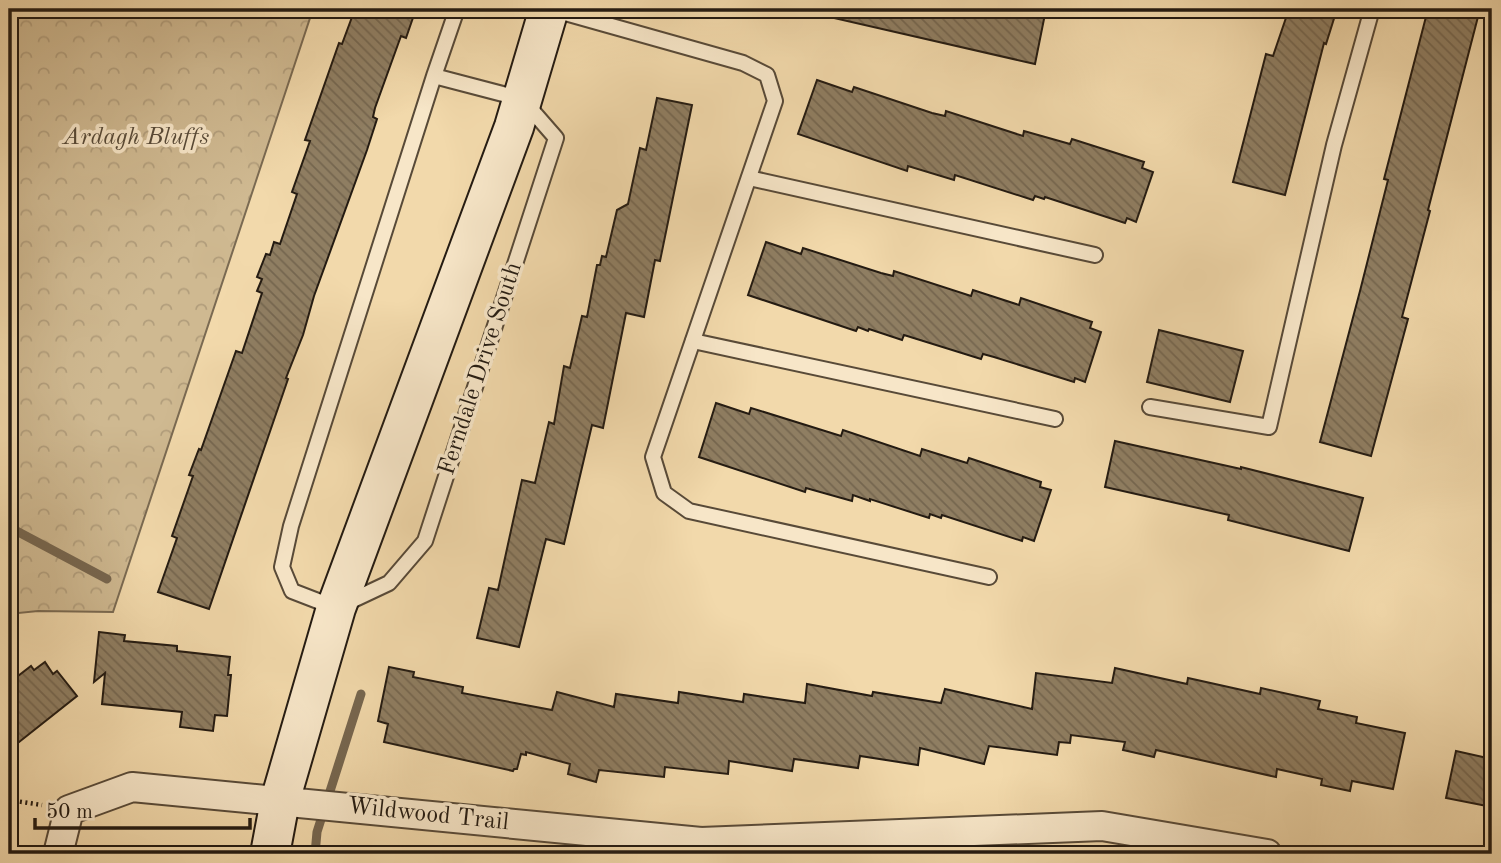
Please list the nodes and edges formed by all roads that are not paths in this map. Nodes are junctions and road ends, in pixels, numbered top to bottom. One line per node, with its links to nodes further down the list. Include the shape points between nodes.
1 (457, 9): 4 (lane)
2 (550, 9): 5 (main road, Ferndale Drive South); 6 (lane, via 743,63 766,75 775,101)
3 (1371, 9): 9 (lane, via 1334,145 1269,427)
4 (434, 76): 5 (lane); 12 (lane, via 291,526 282,567 292,591)
5 (522, 99): 12 (main road, Ferndale Drive South); 12 (lane, Ferndale Drive South, via 556,138 425,541 388,583)
6 (749, 178): 7 (lane); 8 (lane)
7 (1095, 255)
8 (693, 341): 10 (lane); 11 (lane, via 653,457 664,493 690,511)
9 (1150, 407)
10 (1055, 419)
11 (989, 577)
12 (337, 608): 13 (main road, Ferndale Drive South)
13 (280, 801): 14 (street, Wildwood Trail); 15 (street, Wildwood Trail, via 132,787 69,810); 16 (main road, Ferndale Drive South)
14 (701, 848): 17 (street, Wildwood Trail, via 1102,826)
15 (58, 854)
16 (270, 854)
17 (1267, 854)

